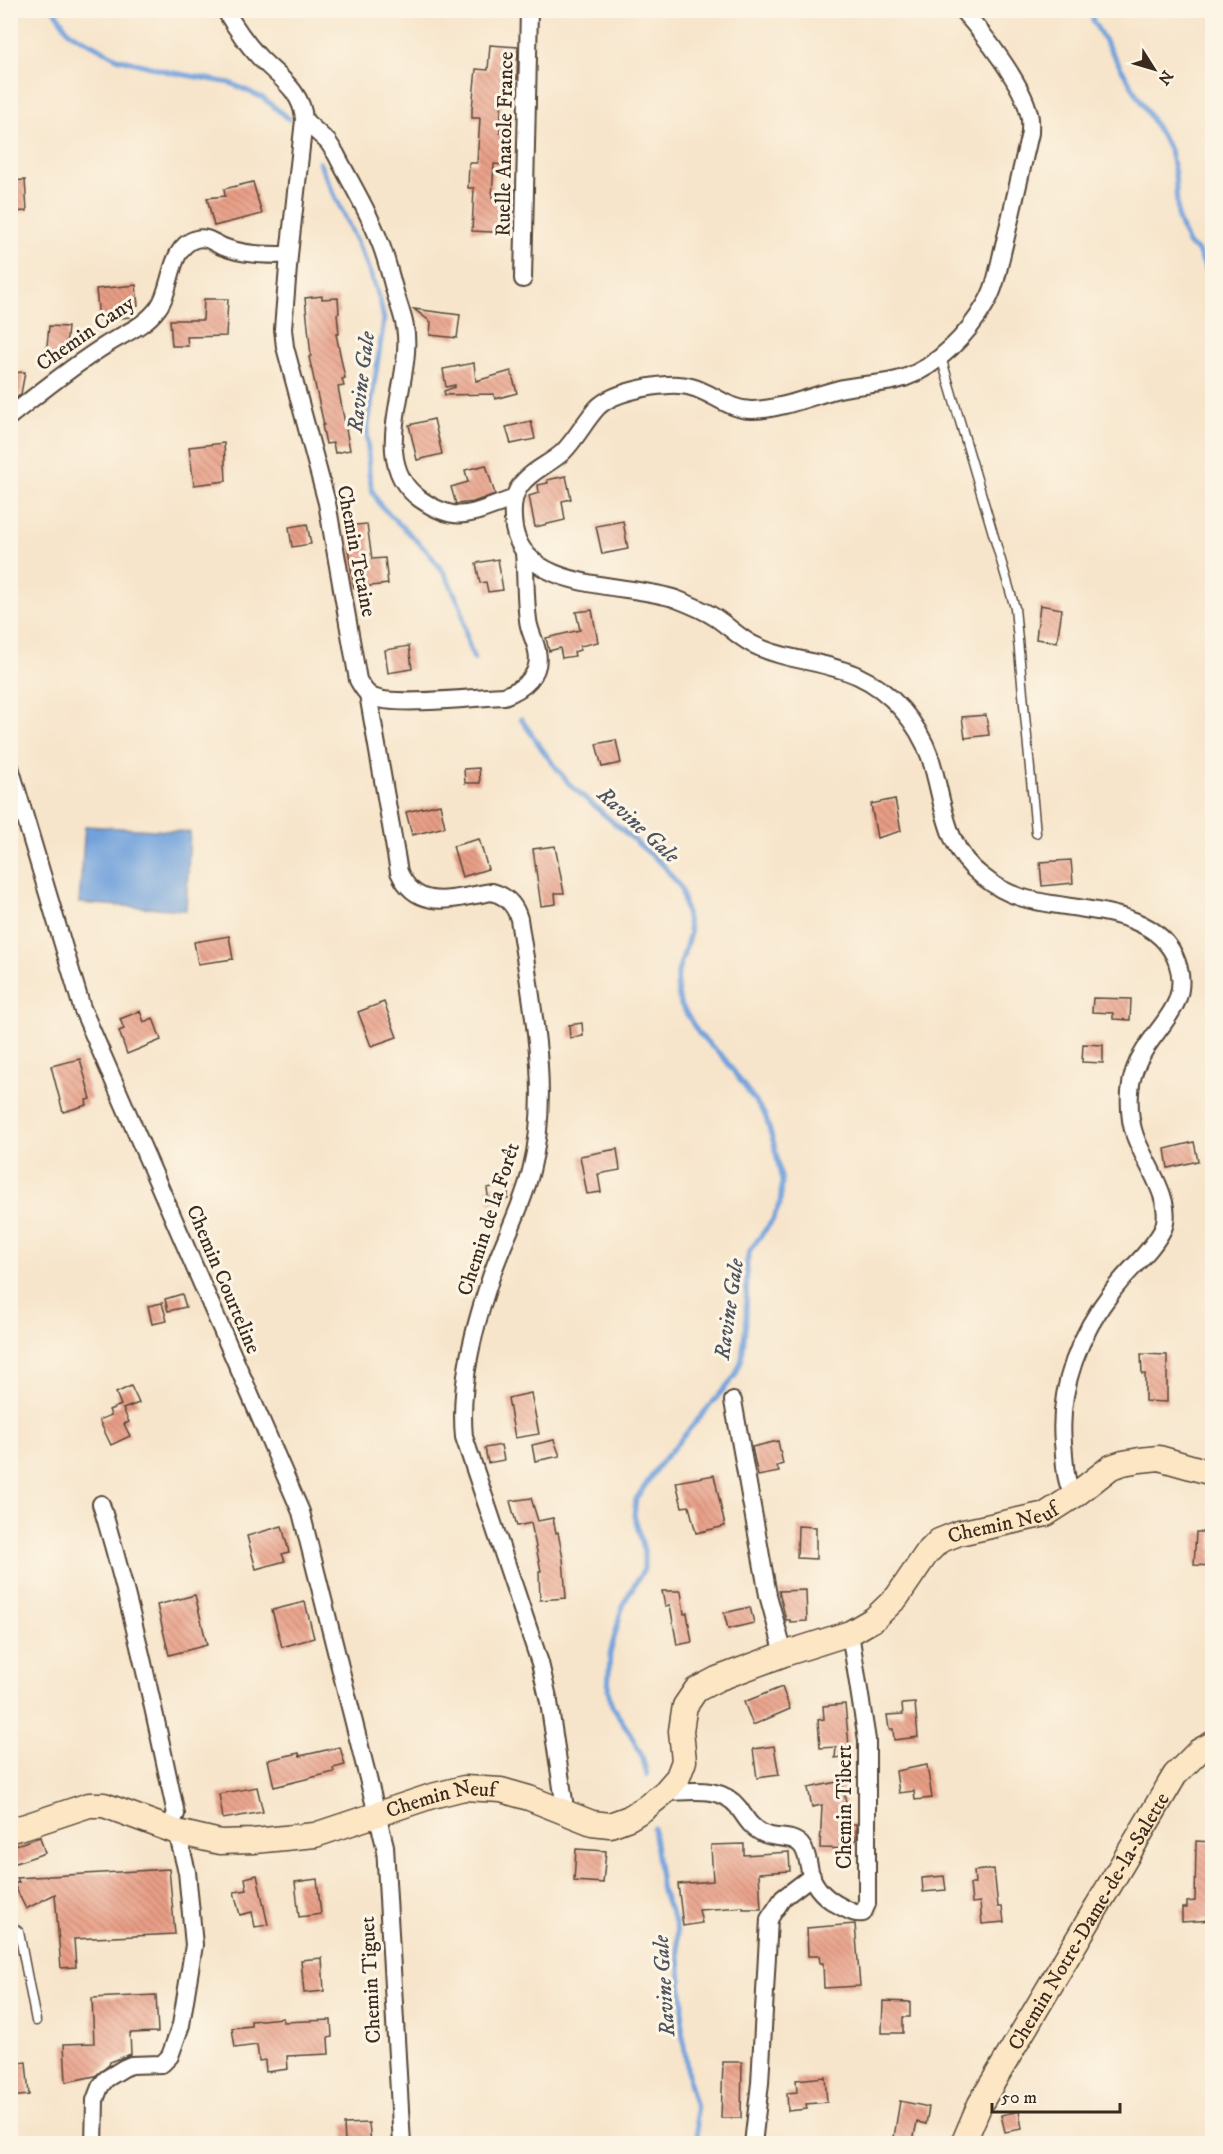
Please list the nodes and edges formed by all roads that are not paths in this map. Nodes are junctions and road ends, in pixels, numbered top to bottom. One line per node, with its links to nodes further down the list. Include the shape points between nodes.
1 (225, 10): 4 (street, Chemin Tetaine, via 238,32 299,98)
2 (529, 10): 6 (street, Ruelle Anatole France)
3 (962, 10): 7 (street, via 1024,98 1030,115 1030,133 993,289 974,321)
4 (304, 120): 5 (street, Chemin Tetaine); 9 (street, Chemin Tetaine, via 336,154 379,239 405,327 408,354 393,434 399,477 416,496 447,514 460,516)
5 (289, 255): 8 (street, Chemin Cany, via 255,254 223,247 208,239 189,242 176,259 166,295 157,309 133,331 91,355); 11 (street, Chemin Tetaine, via 285,347 327,503 358,680)
6 (523, 279)
7 (941, 357): 9 (street, via 904,378 846,387 752,410 732,406 695,387 672,383 610,398 598,406 562,452 525,479); 13 (lane, via 1015,608)
8 (10, 416)
9 (513, 499): 10 (street, via 513,522)
10 (524, 554): 11 (street, via 528,620 537,652 537,665 525,686 504,696 395,702); 16 (street, via 560,577 673,598 710,614 753,644 860,676 888,695 913,722 929,754 950,835 977,873 1021,898 1127,917 1152,931 1176,956 1178,994 1169,1019 1136,1065 1130,1099 1135,1138 1164,1199 1166,1224 1095,1316 1072,1363 1064,1396 1062,1431 1068,1488)
11 (368, 694): 22 (street, Chemin de la Forêt, via 404,884 423,899 501,894 516,909 519,919 540,1067 538,1136 520,1207 488,1288 463,1390 462,1413 464,1437 545,1682 564,1801)
12 (10, 767): 23 (street, Chemin Courteline, via 82,1008 300,1512)
13 (1036, 833)
14 (733, 1401): 19 (street, via 768,1595)
15 (1212, 1473): 16 (main road, Chemin Neuf, via 1168,1460 1140,1460 1111,1467)
16 (1074, 1496): 18 (main road, Chemin Neuf, via 1046,1514 939,1541 897,1597 874,1619)
17 (101, 1504): 25 (street, via 153,1705 176,1814)
18 (850, 1633): 19 (main road, Chemin Neuf); 26 (street, Chemin Tibert, via 867,1740 867,1904 863,1913 855,1914 831,1901)
19 (784, 1654): 21 (main road, Chemin Neuf, via 696,1690 683,1716 684,1761 678,1777)
20 (1212, 1744): 32 (main road, Chemin Notre-Dame-de-la-Salette, via 1186,1763 1166,1790 980,2104)
21 (665, 1792): 22 (main road, Chemin Neuf, via 629,1818 610,1825 592,1823); 26 (street, Chemin Tibert, via 718,1792 736,1805 755,1829 797,1842 804,1850)
22 (559, 1810): 23 (main road, Chemin Neuf, via 501,1790 464,1788)
23 (376, 1815): 25 (main road, Chemin Neuf, via 315,1835 254,1841 220,1842); 30 (street, Chemin Tiguet, via 385,1846)
24 (10, 1830): 25 (main road, Chemin Neuf, via 89,1805 104,1804)
25 (172, 1830): 29 (street, via 187,1872 194,1945 181,2025 170,2056 162,2064 131,2065 106,2079 100,2087 95,2100)
26 (812, 1876): 31 (street, Chemin Tibert, via 783,1898 769,1919)
27 (10, 1924): 28 (lane, via 19,1932)
28 (36, 2021)
29 (94, 2144)
30 (402, 2144)
31 (753, 2144)
32 (963, 2144)

